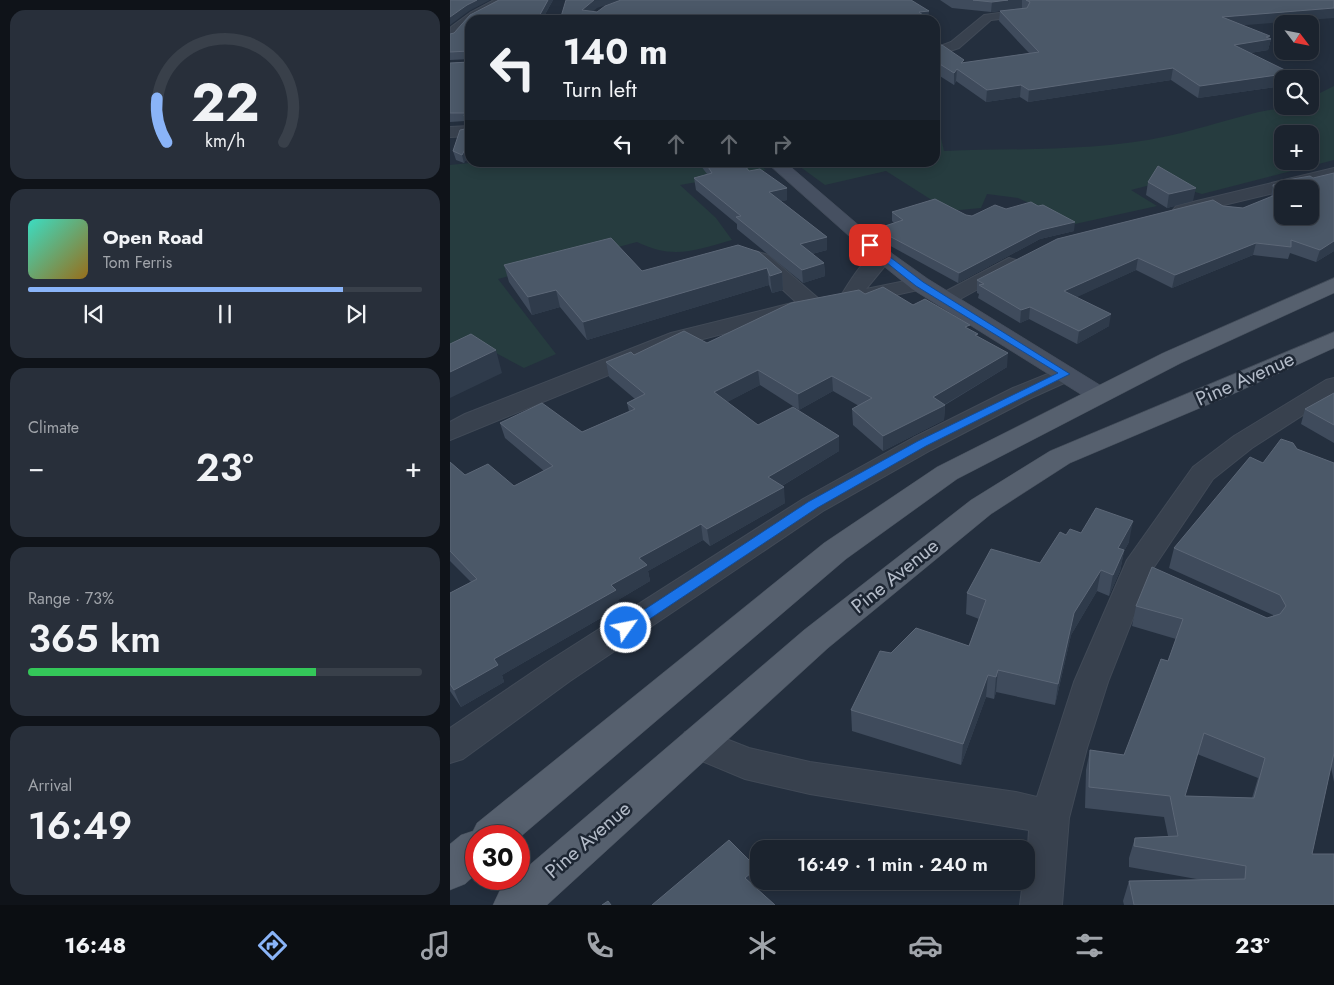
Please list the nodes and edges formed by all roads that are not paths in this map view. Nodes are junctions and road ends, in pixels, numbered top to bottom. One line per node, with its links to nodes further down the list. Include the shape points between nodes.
1 (503, 0): 3 (street)
2 (1022, 14): 6 (street, via 988,17 955,46)
3 (473, 15)
4 (455, 25): 5 (street)
5 (450, 36)
6 (940, 50)
7 (465, 131): 8 (street)
8 (450, 132)
9 (780, 167): 14 (street)
10 (1334, 173): 11 (street)
11 (1163, 215)
12 (735, 254): 19 (street, via 761,259)
13 (1028, 255): 18 (street)
14 (883, 256): 15 (street); 17 (street, via 861,280)
15 (911, 278): 17 (street); 18 (street)
16 (1334, 285): 23 (main road, via 1172,358)
17 (850, 299): 19 (street)
18 (946, 299): 21 (street)
19 (811, 304): 24 (street, via 679,338 474,419)
20 (1334, 339): 25 (main road, Pine Avenue, via 1060,457 981,506 816,639)
21 (1065, 374): 23 (street); 26 (street, via 922,444 813,505 558,672)
22 (1334, 385): 27 (street, via 1243,442 1203,473 1091,682)
23 (1099, 395): 28 (main road, via 947,473 835,551)
24 (450, 432)
25 (698, 742): 27 (street, via 745,763 810,778 1016,809); 31 (main road, Pine Avenue)
26 (450, 748)
27 (1050, 818): 32 (street)
28 (504, 825)
29 (465, 858): 30 (main road)
30 (450, 870)
31 (516, 905)
32 (1041, 905)

